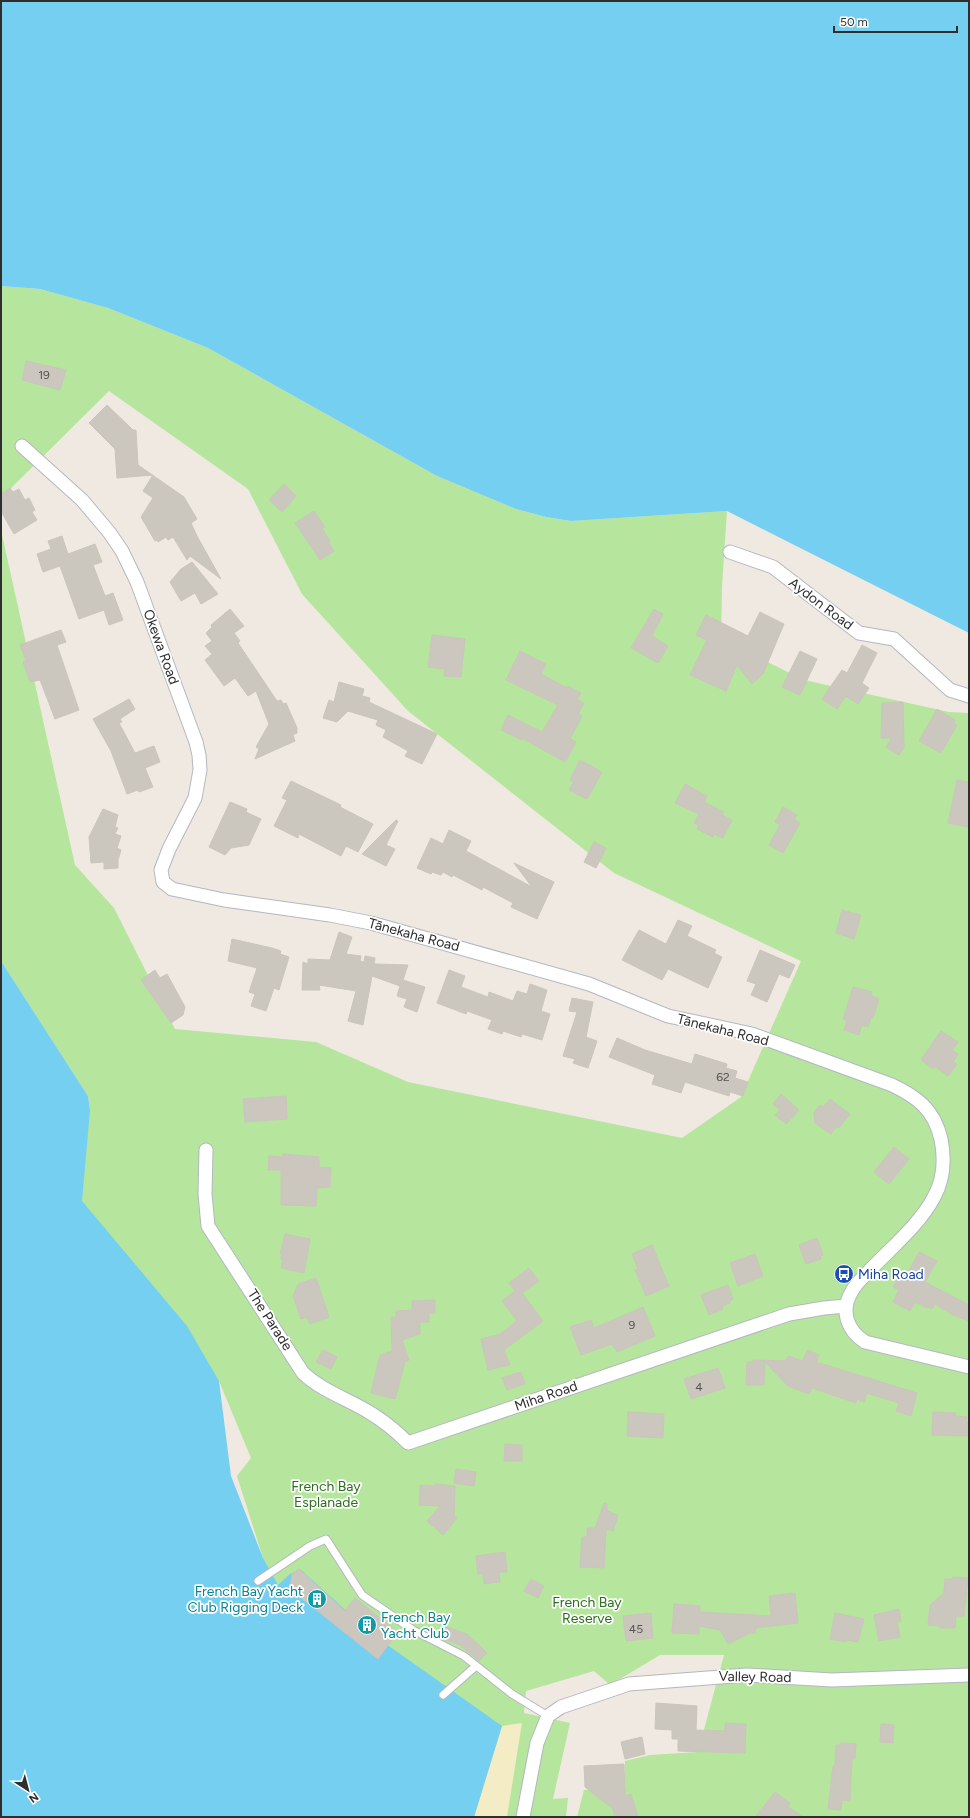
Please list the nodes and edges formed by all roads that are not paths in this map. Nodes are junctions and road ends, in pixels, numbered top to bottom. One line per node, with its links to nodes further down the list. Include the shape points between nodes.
1 (22, 446): 4 (street, Okewa Road, via 82,500 122,551 137,582 196,742 200,770 195,798 161,870)
2 (730, 552): 3 (street, Aydon Road, via 773,568 859,633 894,639 950,690)
3 (969, 696)
4 (164, 882): 6 (street, Tānekaha Road, via 178,891 371,923 590,984 668,1016 752,1034 911,1094 926,1108 939,1133 943,1149 942,1178 922,1215 853,1289)
5 (206, 1150): 8 (street, The Parade, via 205,1194 208,1226 303,1372 321,1387 372,1414)
6 (846, 1306): 7 (street, via 848,1324 865,1342); 8 (street, Miha Road, via 789,1314)
7 (969, 1367)
8 (408, 1443)
9 (258, 1581): 10 (lane, via 310,1546 326,1539 362,1595 413,1630 464,1656)
10 (476, 1666): 12 (lane); 13 (lane, via 512,1694)
11 (969, 1675): 13 (street, Valley Road, via 832,1680 747,1675 637,1683 561,1707)
12 (444, 1695)
13 (548, 1716): 14 (street, via 537,1743)
14 (523, 1817)

